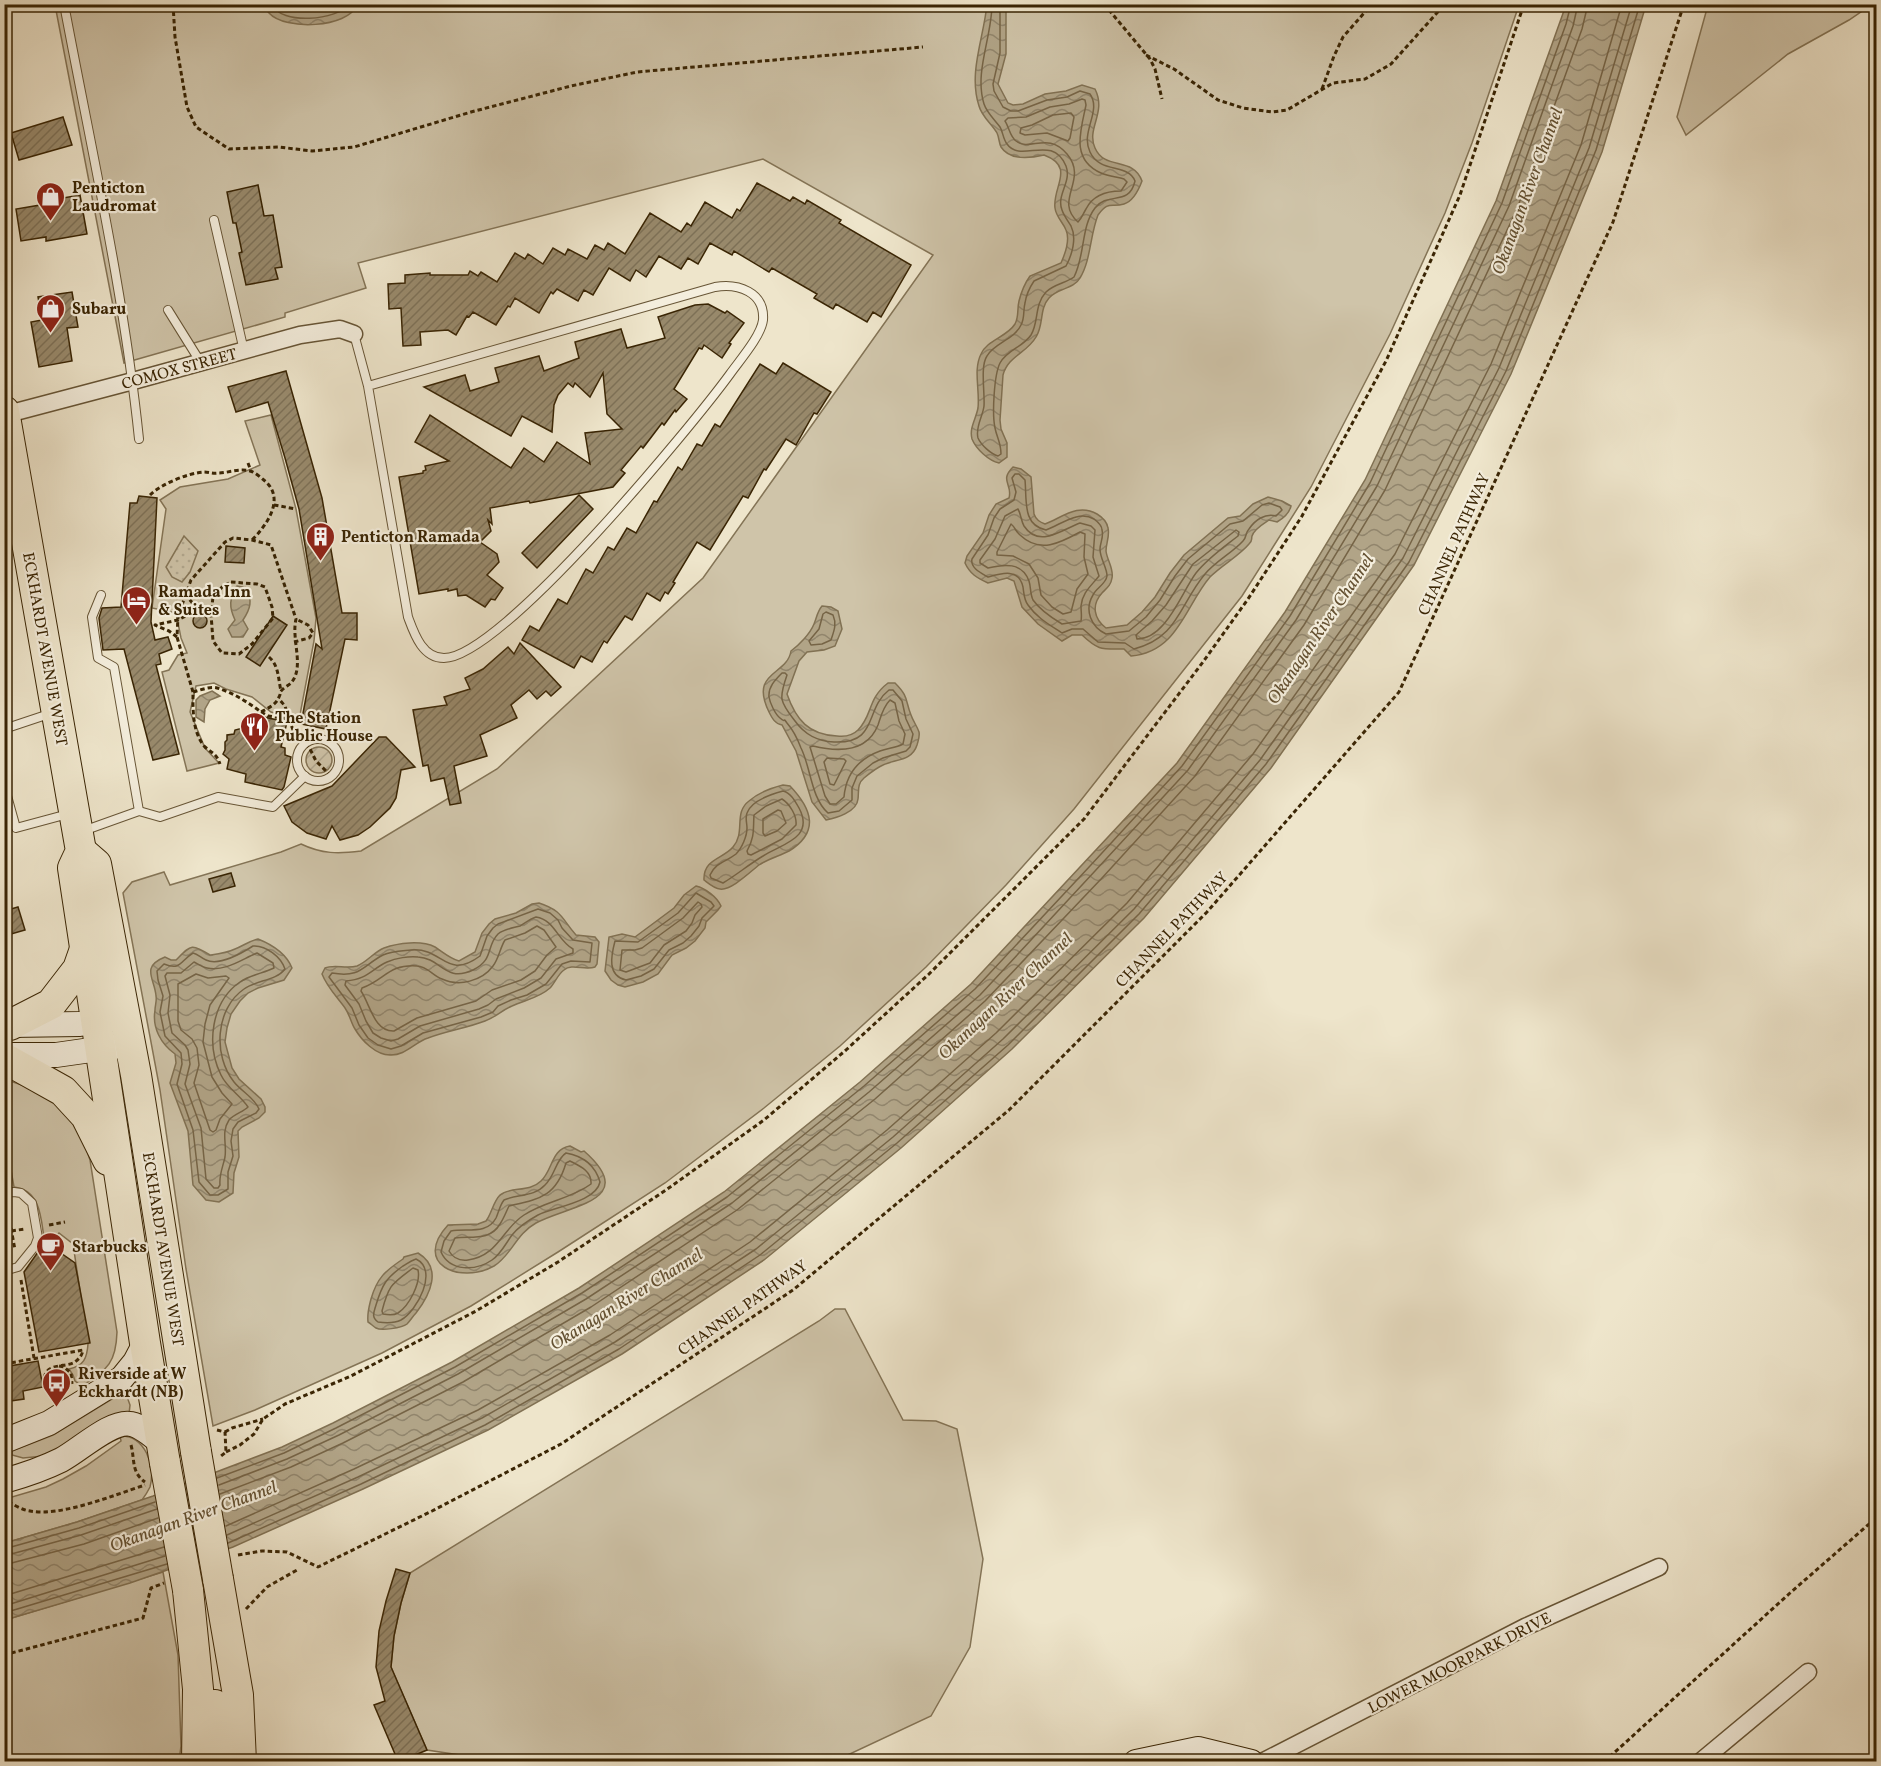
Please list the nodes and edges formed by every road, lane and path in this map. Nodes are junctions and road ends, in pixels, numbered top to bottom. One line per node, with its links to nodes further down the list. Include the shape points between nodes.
1 (64, 4): 19 (lane)
2 (173, 4): 10 (path, via 187,107 196,127 229,149 279,147 312,151 354,147 507,102 636,72)
3 (1005, 4): 9 (path)
4 (1104, 4): 11 (path)
5 (1372, 4): 12 (path, via 1343,37)
6 (1445, 4): 12 (path, via 1391,64 1365,79 1333,83)
7 (1524, 4): 65 (path, via 1460,195 1386,361 1302,516 1248,599 1084,819 929,974 764,1120 558,1262 485,1306 351,1376 285,1404)
8 (1684, 4): 75 (path, CHANNEL PATHWAY, via 1612,222 1399,692 1223,895 1009,1110 793,1290 561,1444)
9 (935, 5)
10 (923, 47)
11 (1146, 55): 12 (path, via 1218,100 1243,108 1287,110); 13 (path, via 1155,69)
12 (1322, 90)
13 (1162, 99)
14 (214, 220): 17 (lane)
15 (168, 310): 18 (lane)
16 (354, 334): 17 (street, COMOX STREET, via 340,329 300,335); 20 (lane)
17 (244, 351): 18 (street, COMOX STREET)
18 (201, 363): 19 (street, COMOX STREET)
19 (133, 381): 21 (street, COMOX STREET); 22 (lane)
20 (368, 386): 20 (lane, via 411,624 424,649 438,658 452,658 493,633 535,596 627,501 717,392 761,327 762,311 753,294 742,287 725,285)
21 (5, 413): 41 (highway, ECKHARDT AVENUE WEST)
22 (139, 438)
23 (248, 463): 24 (path)
24 (250, 471): 25 (path, via 203,472 171,482); 26 (path, via 269,484)
25 (150, 495)
26 (274, 505): 27 (path); 28 (path, via 264,528)
27 (296, 509)
28 (252, 540): 29 (path, via 232,538 225,542 191,580); 33 (path, via 271,545)
29 (185, 594): 31 (path); 34 (path)
30 (101, 595): 50 (lane, via 92,617 98,658 114,667)
31 (199, 611): 32 (path); 34 (path)
32 (210, 614): 32 (path, via 213,597 231,582 265,587 273,618 239,654 222,654 213,641)
33 (296, 618): 36 (path); 36 (path, via 313,633)
34 (178, 620): 35 (path); 35 (path, via 155,625)
35 (177, 637): 39 (path)
36 (294, 642): 38 (path, via 297,667 292,682)
37 (269, 657): 38 (path, via 279,674)
38 (281, 691): 40 (path)
39 (193, 692): 42 (path, via 217,688); 46 (path, via 197,735 217,755)
40 (279, 698): 42 (path); 43 (path)
41 (57, 711): 44 (lane); 51 (highway, ECKHARDT AVENUE WEST)
42 (262, 714): 43 (path)
43 (289, 719): 45 (path)
44 (4, 729)
45 (304, 744): 47 (lane, via 297,763); 48 (path); 48 (lane, via 320,739 336,747 339,767)
46 (220, 764)
47 (305, 776): 48 (lane, via 316,782); 50 (lane, via 273,807 218,797 160,817)
48 (332, 777)
49 (4, 785): 51 (lane, via 16,828)
50 (139, 812): 51 (lane)
51 (78, 832): 52 (highway, ECKHARDT AVENUE WEST, via 73,868); 54 (highway, ECKHARDT AVENUE WEST, via 96,864)
52 (85, 949): 53 (highway, via 78,969 51,1004); 55 (highway, ECKHARDT AVENUE WEST)
53 (7, 1025): 55 (street, via 80,1024)
54 (128, 1031): 55 (street); 69 (highway, ECKHARDT AVENUE WEST)
55 (99, 1035): 56 (street, via 56,1054); 57 (highway, ECKHARDT AVENUE WEST)
56 (4, 1057): 57 (highway, via 63,1091 86,1116)
57 (122, 1193): 60 (highway, ECKHARDT AVENUE WEST)
58 (4, 1194): 59 (lane, via 21,1193 32,1203 38,1238 18,1267)
59 (4, 1271)
60 (145, 1343): 67 (street, via 122,1378 49,1424); 71 (highway, ECKHARDT AVENUE WEST)
61 (4, 1364): 62 (path, via 83,1350 78,1360)
62 (59, 1366): 63 (path, via 70,1373 72,1385); 64 (path, via 47,1371 44,1380 48,1391)
63 (68, 1391)
64 (63, 1394)
65 (263, 1419): 66 (path); 70 (path, via 254,1434)
66 (225, 1432): 69 (path); 70 (path)
67 (4, 1441)
68 (131, 1444): 71 (path, via 137,1476)
69 (201, 1446): 70 (path); 80 (highway, ECKHARDT AVENUE WEST, bridge)
70 (226, 1452)
71 (159, 1463): 72 (street, via 151,1434 133,1424 123,1424 65,1458); 73 (path, via 62,1511 28,1511); 78 (highway, ECKHARDT AVENUE WEST, bridge)
72 (4, 1480)
73 (4, 1498)
74 (1876, 1518): 91 (path)
75 (318, 1567)
76 (1659, 1567): 90 (street, LOWER MOORPARK DRIVE, via 1525,1627)
77 (297, 1570): 80 (path, via 267,1587)
78 (190, 1602): 84 (highway, ECKHARDT AVENUE WEST, via 198,1689); 85 (highway, via 210,1645)
79 (143, 1618): 81 (path)
80 (227, 1630): 83 (highway, ECKHARDT AVENUE WEST)
81 (4, 1656)
82 (1808, 1672): 92 (street)
83 (241, 1730): 86 (highway, ECKHARDT AVENUE WEST); 87 (highway)
84 (197, 1761)
85 (220, 1761)
86 (241, 1761)
87 (257, 1761)
88 (1136, 1761): 89 (street, via 1198,1749)
89 (1251, 1761)
90 (1262, 1761)
91 (1604, 1761)
92 (1700, 1761)

